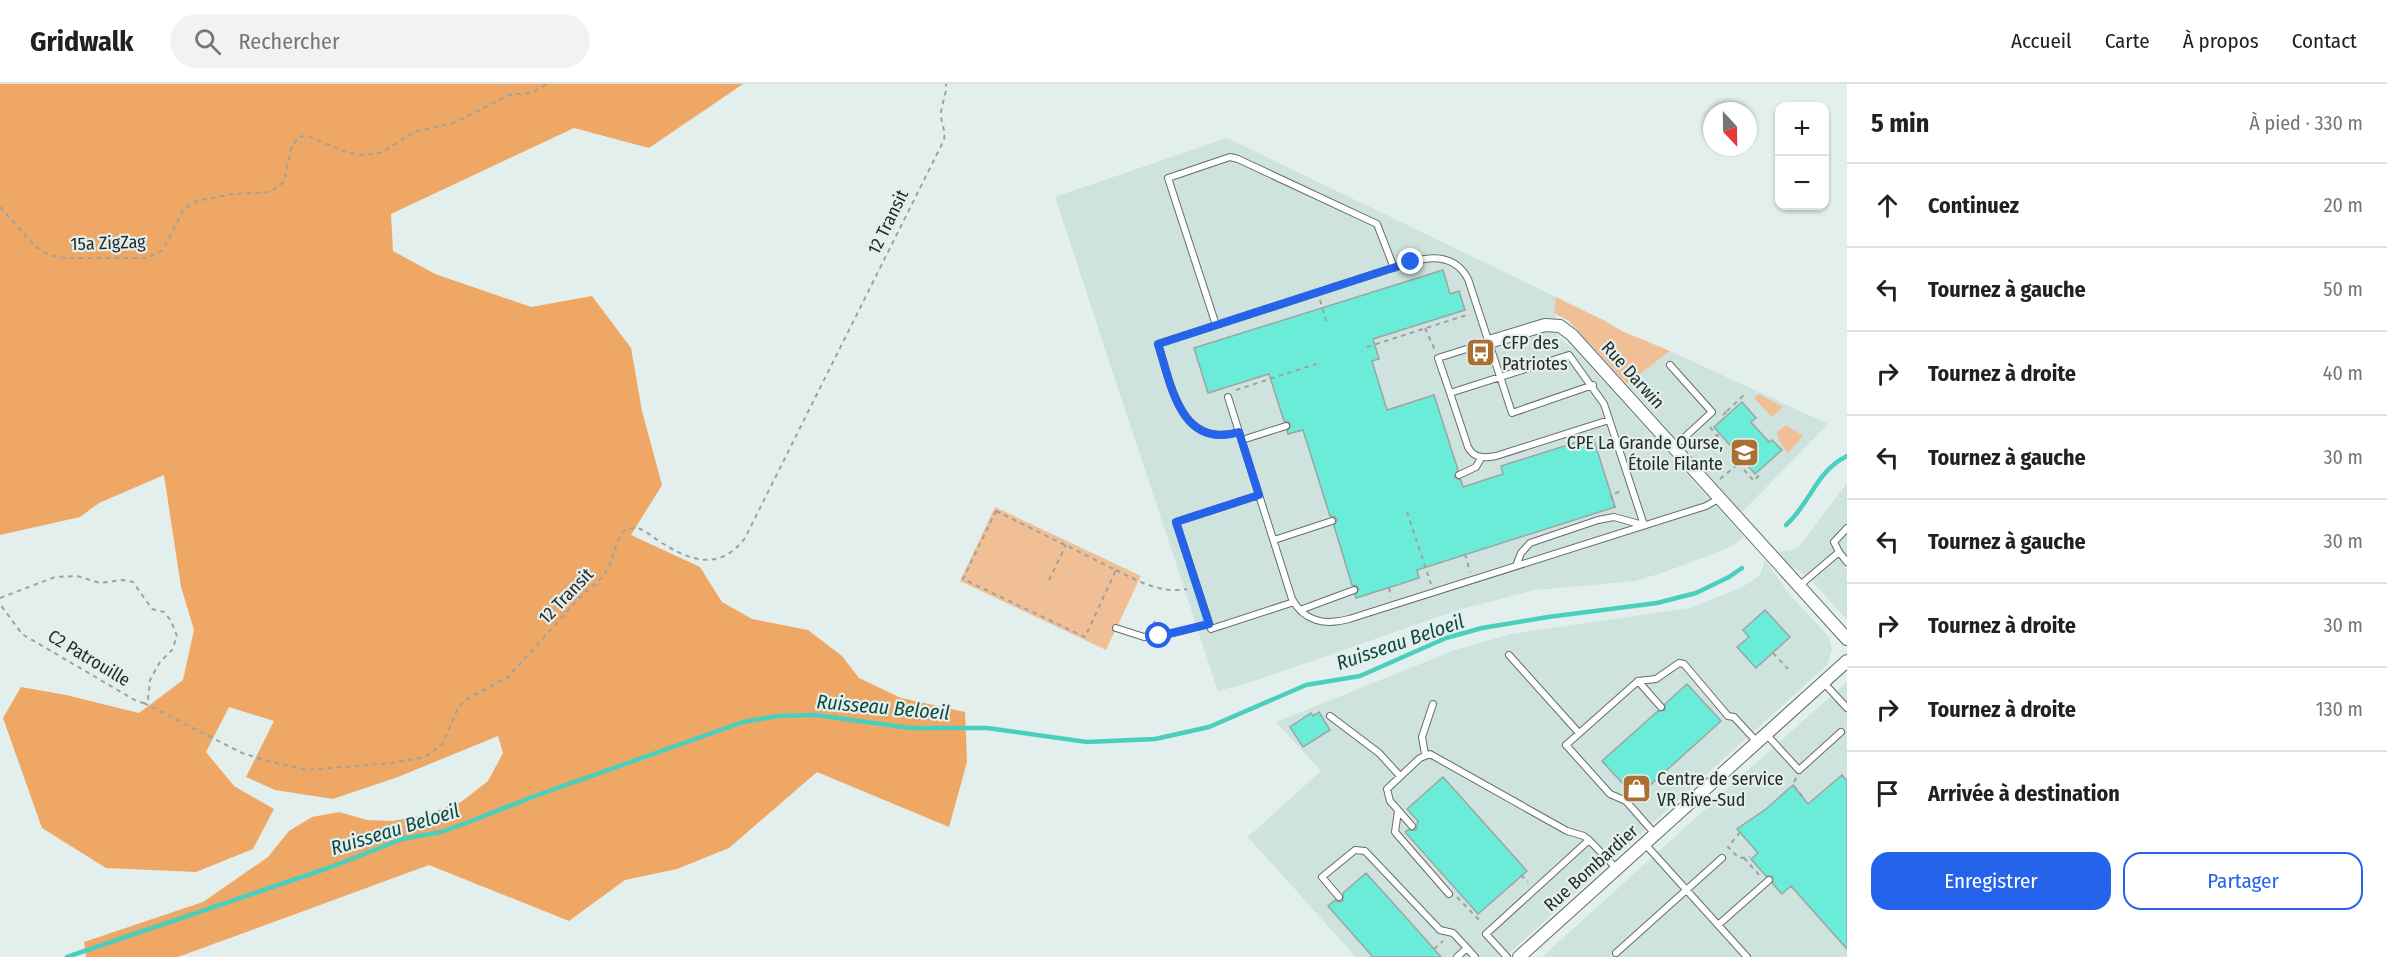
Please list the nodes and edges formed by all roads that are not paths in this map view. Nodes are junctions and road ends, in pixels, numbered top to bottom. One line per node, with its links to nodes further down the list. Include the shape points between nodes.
1 (1394, 268): 2 (lane); 2 (lane, via 1377,224 1230,157 1168,178); 3 (lane, via 1430,258 1448,260 1460,267 1468,279)
2 (1216, 325): 11 (lane, via 1158,344 1177,406 1188,420 1209,433)
3 (1489, 342): 5 (lane); 7 (lane, via 1438,358); 13 (street, Rue Darwin, via 1545,325 1560,326)
4 (1670, 364): 13 (lane, via 1712,411)
5 (1500, 376): 6 (lane, via 1569,355); 6 (lane, via 1512,413); 7 (lane)
6 (1593, 385): 9 (lane)
7 (1450, 393): 14 (lane, via 1470,452)
8 (1227, 395): 11 (lane)
9 (1610, 420): 14 (lane); 19 (lane)
10 (1286, 426): 12 (lane)
11 (1239, 432): 12 (lane)
12 (1242, 440): 16 (lane)
13 (1674, 447): 17 (street, Rue Darwin)
14 (1481, 458): 15 (lane, via 1476,467)
15 (1459, 475)
16 (1259, 495): 21 (lane); 29 (lane, via 1176,522)
17 (1720, 498): 19 (lane); 25 (street, Rue Darwin)
18 (1332, 521): 21 (lane)
19 (1644, 525): 24 (lane); 24 (lane, via 1614,517 1598,520 1530,543)
20 (1847, 528): 22 (lane, via 1834,542)
21 (1274, 540): 27 (lane)
22 (1839, 552): 23 (lane); 25 (lane)
23 (1847, 562)
24 (1516, 566): 28 (lane, via 1339,622 1311,619)
25 (1799, 586): 31 (street, Rue Darwin)
26 (1354, 590): 28 (lane)
27 (1294, 602): 28 (lane); 29 (lane, via 1211,629)
28 (1300, 610)
29 (1209, 624): 30 (lane, via 1144,637)
30 (1116, 628)
31 (1847, 639)
32 (1509, 655): 41 (lane)
33 (1847, 662): 35 (street, Rue Bombardier)
34 (1638, 681): 37 (lane); 41 (lane); 42 (lane, via 1656,679 1679,663 1684,664 1728,716)
35 (1823, 682): 38 (lane); 42 (street, Rue Bombardier)
36 (1433, 704): 43 (lane, via 1422,737)
37 (1662, 707)
38 (1847, 708)
39 (1330, 716): 44 (lane, via 1379,753)
40 (1841, 732): 42 (lane, via 1799,770)
41 (1580, 733): 47 (lane, via 1566,745 1610,794 1626,801)
42 (1761, 738): 47 (street, Rue Bombardier)
43 (1425, 754): 44 (lane); 48 (lane, via 1434,754)
44 (1400, 776): 45 (lane, via 1388,789 1390,801)
45 (1398, 811): 46 (lane); 54 (lane, via 1395,832)
46 (1412, 826)
47 (1655, 834): 49 (street, Rue Bombardier)
48 (1589, 840): 51 (lane); 61 (lane, via 1486,933)
49 (1644, 844): 51 (street, Rue Bombardier); 53 (lane)
50 (1722, 858): 53 (lane)
51 (1617, 869): 62 (street, Rue Bombardier)
52 (1769, 880): 56 (lane)
53 (1686, 889): 56 (lane); 58 (lane)
54 (1449, 894)
55 (1339, 897): 57 (lane, via 1322,877 1355,850 1365,851 1440,930 1453,933)
56 (1718, 925): 63 (lane)
57 (1467, 948): 59 (lane); 60 (lane)
58 (1616, 953)
59 (1458, 957)
60 (1475, 957)
61 (1507, 957)
62 (1520, 957)
63 (1747, 957)

